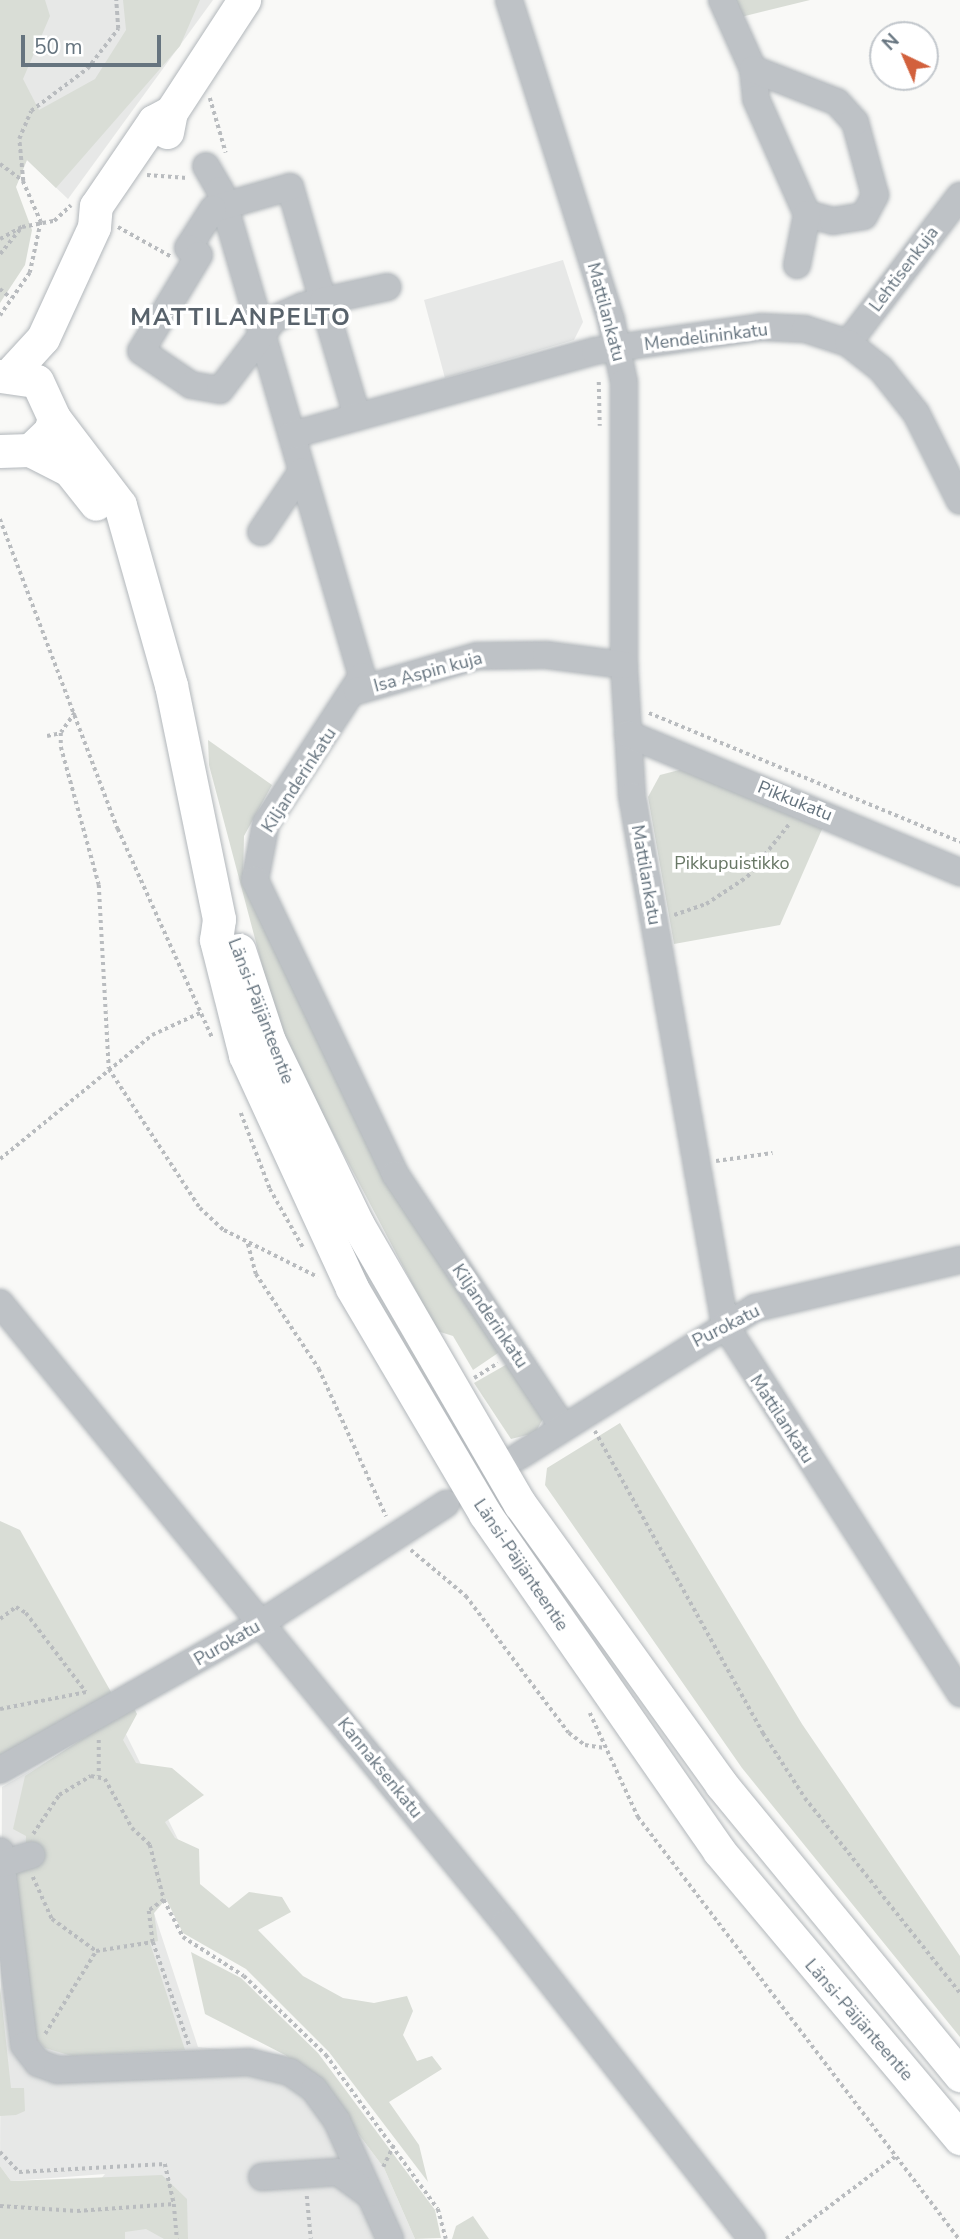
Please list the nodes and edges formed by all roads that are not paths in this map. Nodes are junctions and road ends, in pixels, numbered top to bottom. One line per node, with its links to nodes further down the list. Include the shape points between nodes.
1 (244, 0): 5 (main road)
2 (509, 0): 17 (street, Mattilankatu)
3 (722, 0): 4 (street)
4 (753, 69): 9 (street, via 756,99); 9 (street, via 837,102 855,122 871,166 872,206 853,220)
5 (171, 112): 10 (main road, via 169,130); 10 (main road, via 154,121 96,206)
6 (216, 160): 8 (street)
7 (960, 196): 16 (street, Lehtisenkuja)
8 (225, 206): 14 (street, via 290,187); 15 (street); 15 (street, via 213,209 188,248 199,255 141,351 191,385 220,390)
9 (807, 214): 11 (street)
10 (106, 227): 13 (main road)
11 (797, 265)
12 (388, 288): 14 (street)
13 (64, 295): 18 (main road, via 29,359); 19 (main road, via 70,309)
14 (323, 301): 15 (street); 20 (street)
15 (262, 329): 21 (street)
16 (848, 343): 17 (street, Mendelininkatu, via 805,329 761,327); 24 (street, Mendelininkatu, via 881,369 916,413)
17 (618, 348): 20 (street, Mendelininkatu); 27 (street, Mattilankatu, via 624,382)
18 (5, 374): 19 (main road)
19 (50, 404): 22 (main road, via 50,431); 25 (main road, Länsi-Päijänteentie, via 120,505)
20 (357, 416): 21 (street, Mendelininkatu)
21 (292, 435): 23 (street)
22 (8, 452): 25 (main road, via 69,470 104,516)
23 (302, 471): 26 (street); 28 (street, via 362,676)
24 (960, 501)
25 (121, 525): 31 (main road, Länsi-Päijänteentie, via 159,634 219,919 216,940)
26 (261, 532)
27 (624, 664): 28 (street, Isa Aspin kuja, via 546,655 477,656); 29 (street, Mattilankatu)
28 (357, 691): 35 (street, Kiljanderinkatu, via 266,823 255,880 394,1174)
29 (628, 734): 30 (street, Pikkukatu); 34 (street, Mattilankatu, via 632,796)
30 (960, 872)
31 (233, 965): 42 (main road, Länsi-Päijänteentie, via 352,1213 520,1503 721,1784); 43 (main road, Länsi-Päijänteentie, via 268,1115 352,1288 467,1485 719,1851)
32 (960, 1260): 34 (street, Purokatu, via 755,1308)
33 (0, 1303): 38 (street, Kannaksenkatu)
34 (724, 1325): 35 (street, Purokatu); 39 (street, Mattilankatu)
35 (562, 1425): 36 (street, Purokatu)
36 (519, 1456)
37 (446, 1504): 38 (street, Purokatu)
38 (261, 1623): 40 (street, Purokatu); 47 (street, Kannaksenkatu)
39 (960, 1693)
40 (0, 1770)
41 (14, 1857): 45 (street, via 24,2045 38,2063 57,2070 249,2062 290,2072 314,2089 337,2121)
42 (960, 2075)
43 (960, 2138)
44 (262, 2177): 45 (street, via 304,2169 338,2172)
45 (370, 2194): 46 (street)
46 (390, 2239)
47 (752, 2239)

